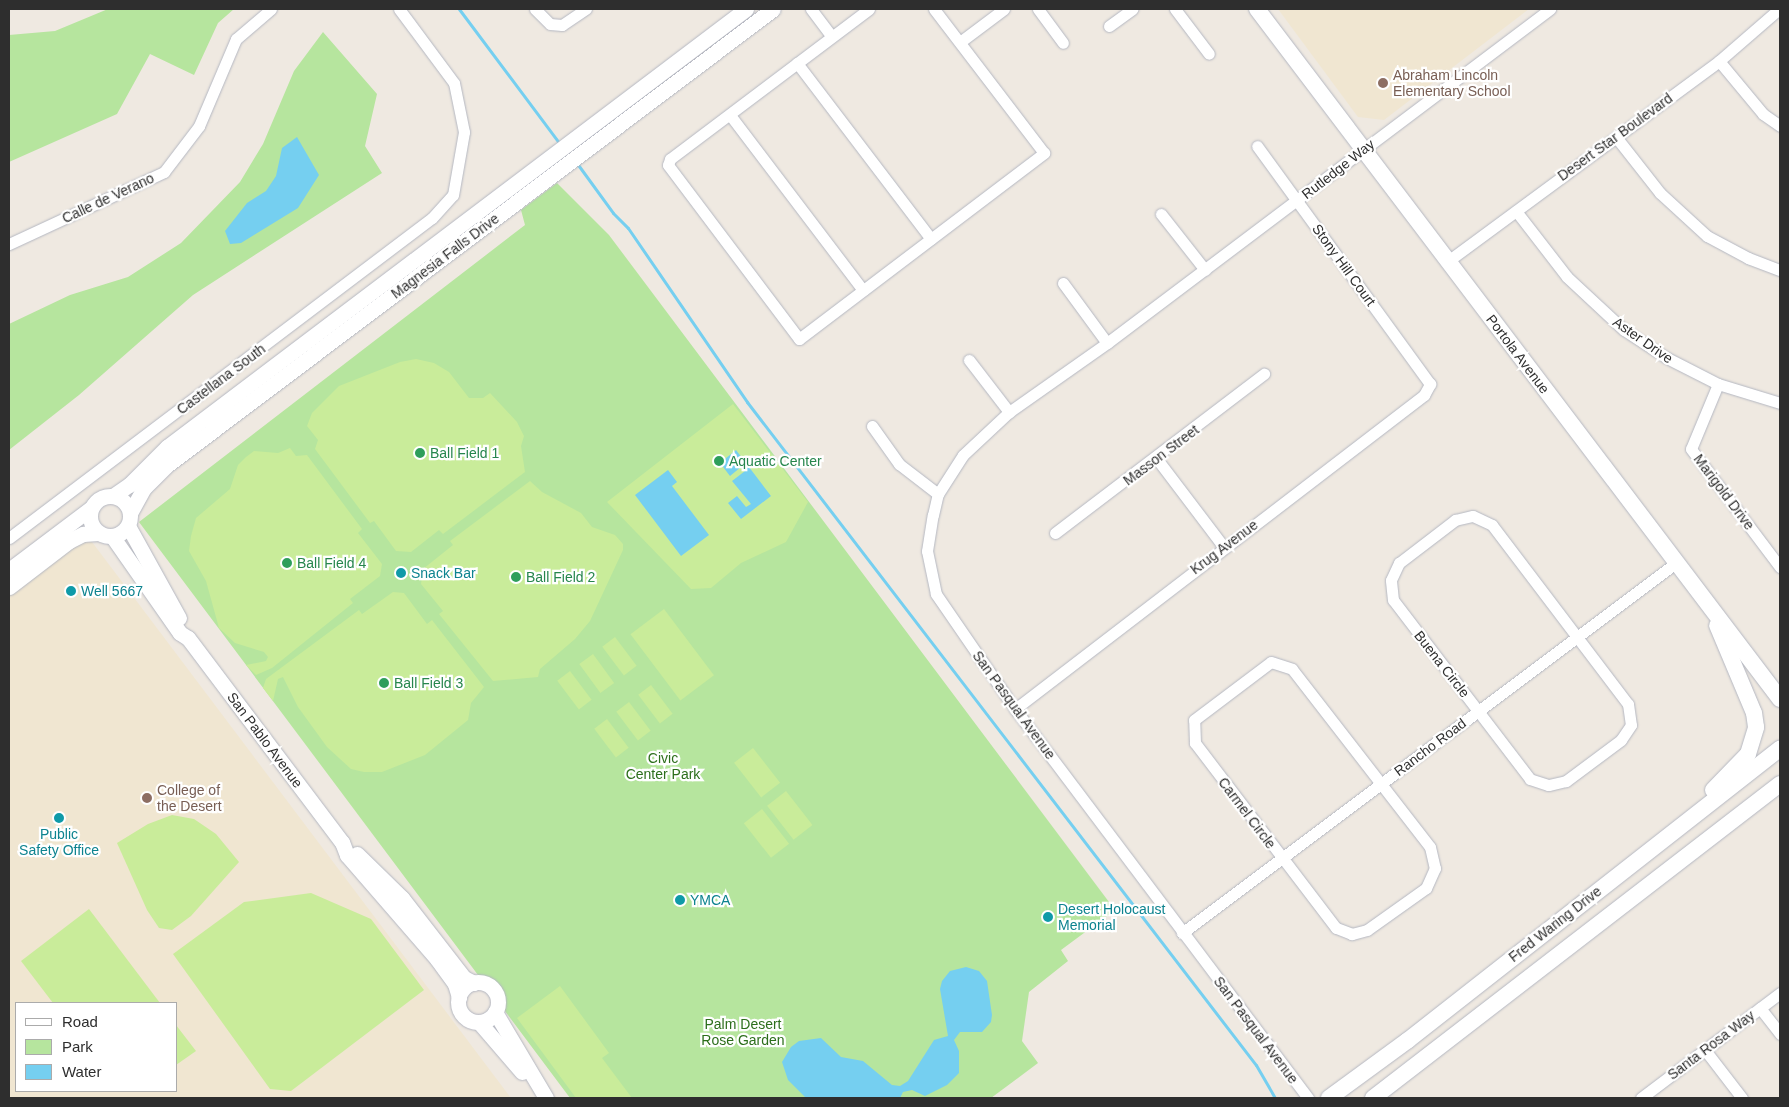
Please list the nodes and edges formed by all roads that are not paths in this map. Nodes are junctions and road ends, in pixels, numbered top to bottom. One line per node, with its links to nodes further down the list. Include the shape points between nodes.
1 (271, 9): 35 (street, Calle de Verano, via 236,39 199,126 164,172)
2 (399, 9): 57 (street, Castellana South, via 454,83 464,132 453,196 432,218)
3 (535, 9): 4 (street, via 550,24 562,25)
4 (586, 9)
5 (746, 9): 27 (street, Magnesia Falls Drive)
6 (772, 9): 27 (street, Magnesia Falls Drive)
7 (811, 9): 18 (street)
8 (868, 9): 18 (street)
9 (934, 9): 19 (street)
10 (1004, 9): 19 (street)
11 (1038, 9): 20 (street)
12 (1132, 9): 17 (street)
13 (1175, 9): 21 (street)
14 (1257, 9): 29 (main road, Portola Avenue)
15 (1550, 9): 29 (street, Rutledge Way)
16 (1779, 9): 22 (street, Desert Star Boulevard)
17 (1109, 26)
18 (831, 36): 23 (street)
19 (960, 42): 34 (street, via 1044,153)
20 (1063, 43)
21 (1209, 54)
22 (1719, 60): 25 (street, via 1763,114); 26 (street, Desert Star Boulevard)
23 (797, 63): 24 (street); 34 (street)
24 (730, 115): 40 (street); 40 (street, via 670,159 668,165 799,339)
25 (1780, 126)
26 (1616, 137): 32 (street, Desert Star Boulevard); 38 (street, via 1660,193 1707,236 1748,258)
27 (582, 141): 30 (street, Magnesia Falls Drive)
28 (1257, 146): 31 (street, Stony Hill Court)
29 (1363, 149): 31 (street, Rutledge Way); 36 (main road, Portola Avenue)
30 (547, 167): 52 (street, Magnesia Falls Drive, via 167,447 129,485); 54 (street, Magnesia Falls Drive, via 505,201 502,213 166,465 144,488)
31 (1296, 200): 37 (street, Rutledge Way); 45 (street, Stony Hill Court)
32 (1516, 211): 36 (street, Desert Star Boulevard); 46 (street, Aster Drive, via 1567,277 1624,330 1667,358)
33 (1162, 214): 37 (street)
34 (930, 239): 40 (street)
35 (9, 244)
36 (1448, 261): 59 (main road, Portola Avenue)
37 (1204, 270): 41 (street, Rutledge Way)
38 (1780, 270)
39 (1063, 283): 42 (street)
40 (863, 290)
41 (1125, 328): 42 (street, San Pasqual Avenue)
42 (1107, 344): 48 (street, San Pasqual Avenue)
43 (969, 360): 48 (street)
44 (1264, 374): 50 (street, Masson Street)
45 (1430, 384): 58 (street, Krug Avenue, via 1424,395)
46 (1718, 384): 47 (street, Aster Drive); 60 (street, Marigold Drive, via 1691,449)
47 (1780, 403)
48 (1010, 412): 51 (street, San Pasqual Avenue, via 963,455)
49 (872, 426): 51 (street, via 899,464)
50 (1157, 459): 55 (street, Masson Street); 58 (street)
51 (938, 494): 67 (street, San Pasqual Avenue, via 926,551 936,594)
52 (113, 496): 53 (street, via 101,498); 54 (street, via 125,502)
53 (91, 508): 56 (street, via 90,522); 61 (street)
54 (129, 520): 56 (street); 64 (street, San Pablo Avenue)
55 (1055, 534)
56 (105, 535): 62 (street, via 83,534 69,541); 64 (street, San Pablo Avenue, via 180,633)
57 (9, 538)
58 (1223, 546): 67 (street, Krug Avenue)
59 (1677, 562): 63 (main road, Portola Avenue); 65 (street, Rancho Road)
60 (1780, 567)
61 (9, 570)
62 (9, 587)
63 (1709, 604): 66 (main road, Portola Avenue); 72 (main road, via 1754,713 1754,741 1748,754)
64 (188, 638): 73 (street, San Pablo Avenue)
65 (1578, 638): 68 (street, Rancho Road); 68 (street, Buena Circle, via 1628,704 1631,725 1620,740 1566,781 1548,785 1530,779); 68 (street, Buena Circle, via 1492,525 1473,516 1454,520 1399,563 1391,580 1393,600)
66 (1780, 699)
67 (1015, 709): 75 (street, San Pasqual Avenue)
68 (1478, 711): 70 (street, Rancho Road)
69 (1780, 749): 72 (main road, Fred Waring Drive)
70 (1381, 783): 74 (street, Rancho Road); 74 (street, Carmel Circle, via 1430,848 1435,868 1426,888 1367,930 1352,934 1336,928); 74 (street, Carmel Circle, via 1292,669 1271,662 1234,688 1194,720 1195,743)
71 (1780, 784): 88 (main road, Fred Waring Drive)
72 (1677, 828): 87 (main road, Fred Waring Drive, via 1407,1042)
73 (342, 842): 76 (street, San Pablo Avenue, via 402,898 464,978); 78 (street, San Pablo Avenue, via 347,855 438,959 455,984)
74 (1281, 858): 75 (street, Rancho Road)
75 (1182, 933): 86 (street, San Pasqual Avenue)
76 (474, 982): 78 (street, via 463,989); 80 (street, via 492,988 498,1000)
77 (1780, 993): 79 (street, Santa Rosa Way)
78 (459, 998): 81 (street, via 462,1015)
79 (1760, 1008): 82 (street); 83 (street, Santa Rosa Way)
80 (495, 1012): 81 (street); 85 (street)
81 (479, 1022): 84 (street, via 521,1071)
82 (1780, 1034)
83 (1705, 1050): 89 (street, Santa Rosa Way); 90 (street)
84 (537, 1098)
85 (546, 1098)
86 (1308, 1098)
87 (1329, 1098)
88 (1374, 1098)
89 (1641, 1098)
90 (1742, 1098)

